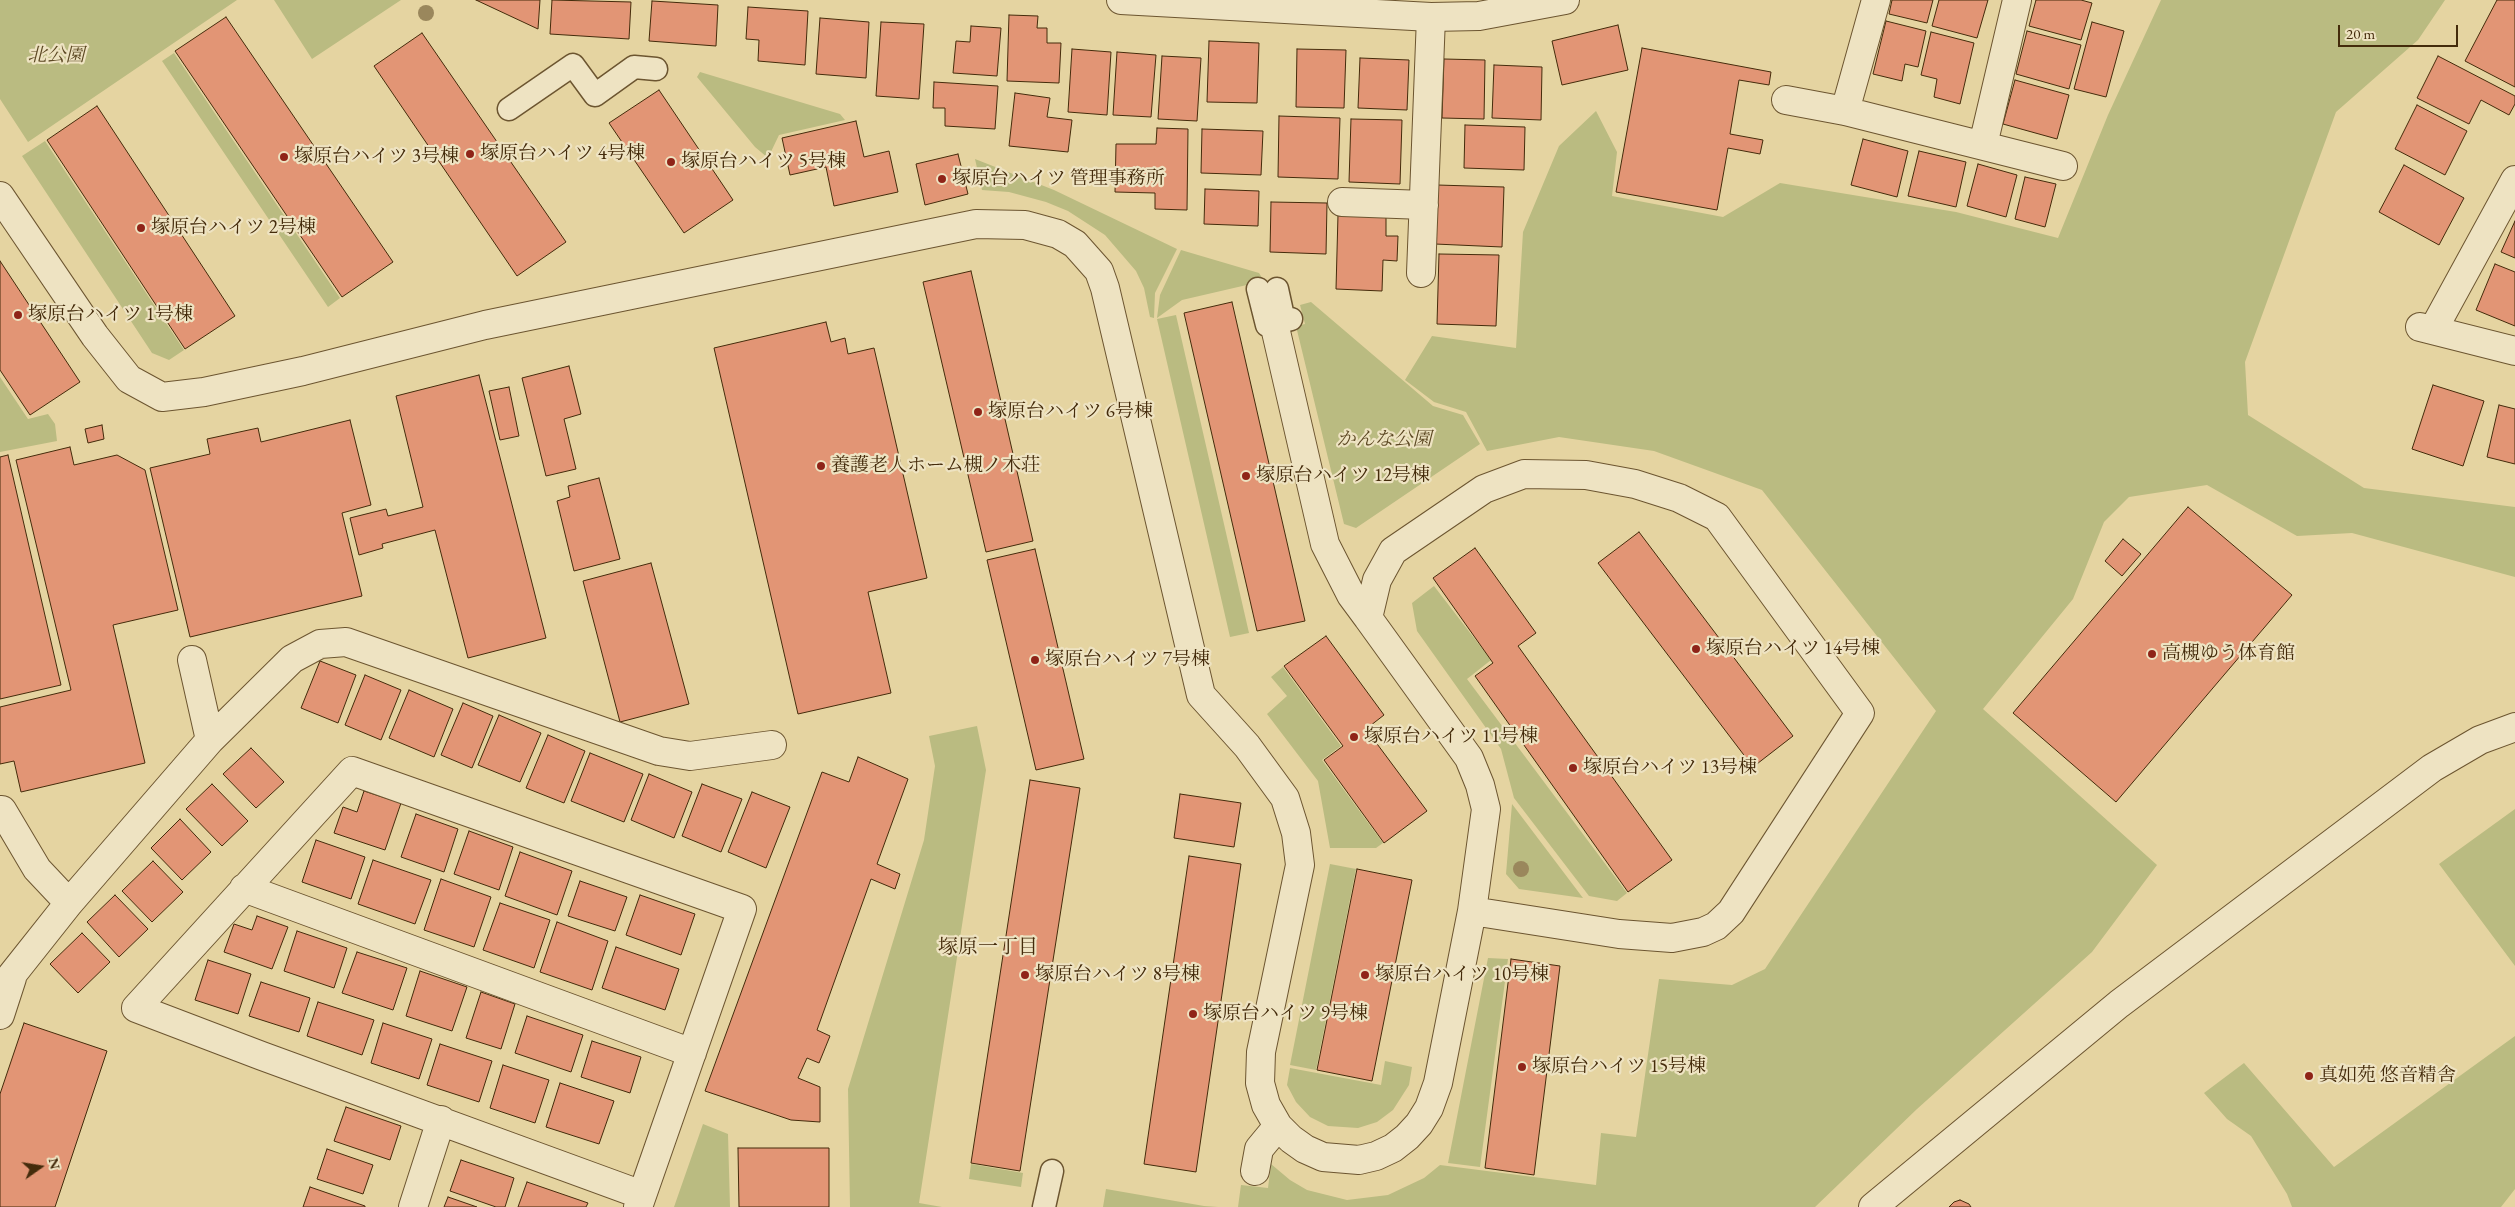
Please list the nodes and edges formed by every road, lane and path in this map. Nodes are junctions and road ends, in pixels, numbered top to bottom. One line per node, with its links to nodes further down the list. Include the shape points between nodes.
1 (1121, 0): 5 (street)
2 (1565, 0): 6 (street, via 1479,16)
3 (1876, 0): 10 (street)
4 (2017, 0): 11 (street)
5 (1196, 2): 6 (street)
6 (1431, 17): 16 (street)
7 (656, 69): 9 (lane, via 634,67 595,94 573,65)
8 (1786, 100): 10 (street)
9 (509, 109)
10 (1845, 111): 11 (street)
11 (1983, 145): 12 (street)
12 (2063, 166)
13 (2515, 180): 20 (street, via 2426,329)
14 (0, 196): 34 (street, via 95,336 129,379 162,397 204,392 303,371 485,325 976,224 1025,224 1058,234 1074,244 1099,271 1105,288 1201,695 1247,746 1285,798 1296,833 1300,865 1261,1052 1260,1082 1266,1105)
15 (1342, 202): 16 (street)
16 (1424, 205): 17 (street)
17 (1421, 273)
18 (1268, 289): 19 (lane, via 1266,325)
19 (1283, 321): 21 (street, via 1325,544 1351,596)
20 (2515, 351)
21 (1368, 618): 29 (street, via 1470,758 1480,785 1486,810); 29 (street, via 1378,580 1393,551 1484,489 1524,474 1586,475 1635,484 1679,498 1720,519 1860,713 1731,912 1716,926 1672,938 1619,934)
22 (192, 660): 24 (street)
23 (2515, 727): 40 (street, via 2480,740 2432,768 2119,1004)
24 (210, 740): 25 (street, via 292,658 320,644 346,642 659,751 690,756); 28 (street)
25 (772, 746)
26 (2, 810): 28 (street, via 37,870)
27 (244, 888): 32 (street); 32 (street, via 352,771 742,909); 33 (street, via 136,1008)
28 (69, 903): 30 (street)
29 (1472, 911): 34 (street, via 1438,1083 1429,1108 1408,1137 1376,1156 1341,1160 1323,1157 1306,1149)
30 (6, 984): 31 (street)
31 (0, 1015)
32 (692, 1052): 37 (street)
33 (441, 1120): 37 (street); 38 (street)
34 (1278, 1126): 36 (street, via 1259,1149)
35 (1052, 1171): 39 (lane)
36 (1255, 1171)
37 (640, 1201)
38 (413, 1207)
39 (1044, 1207)
40 (1874, 1207)

